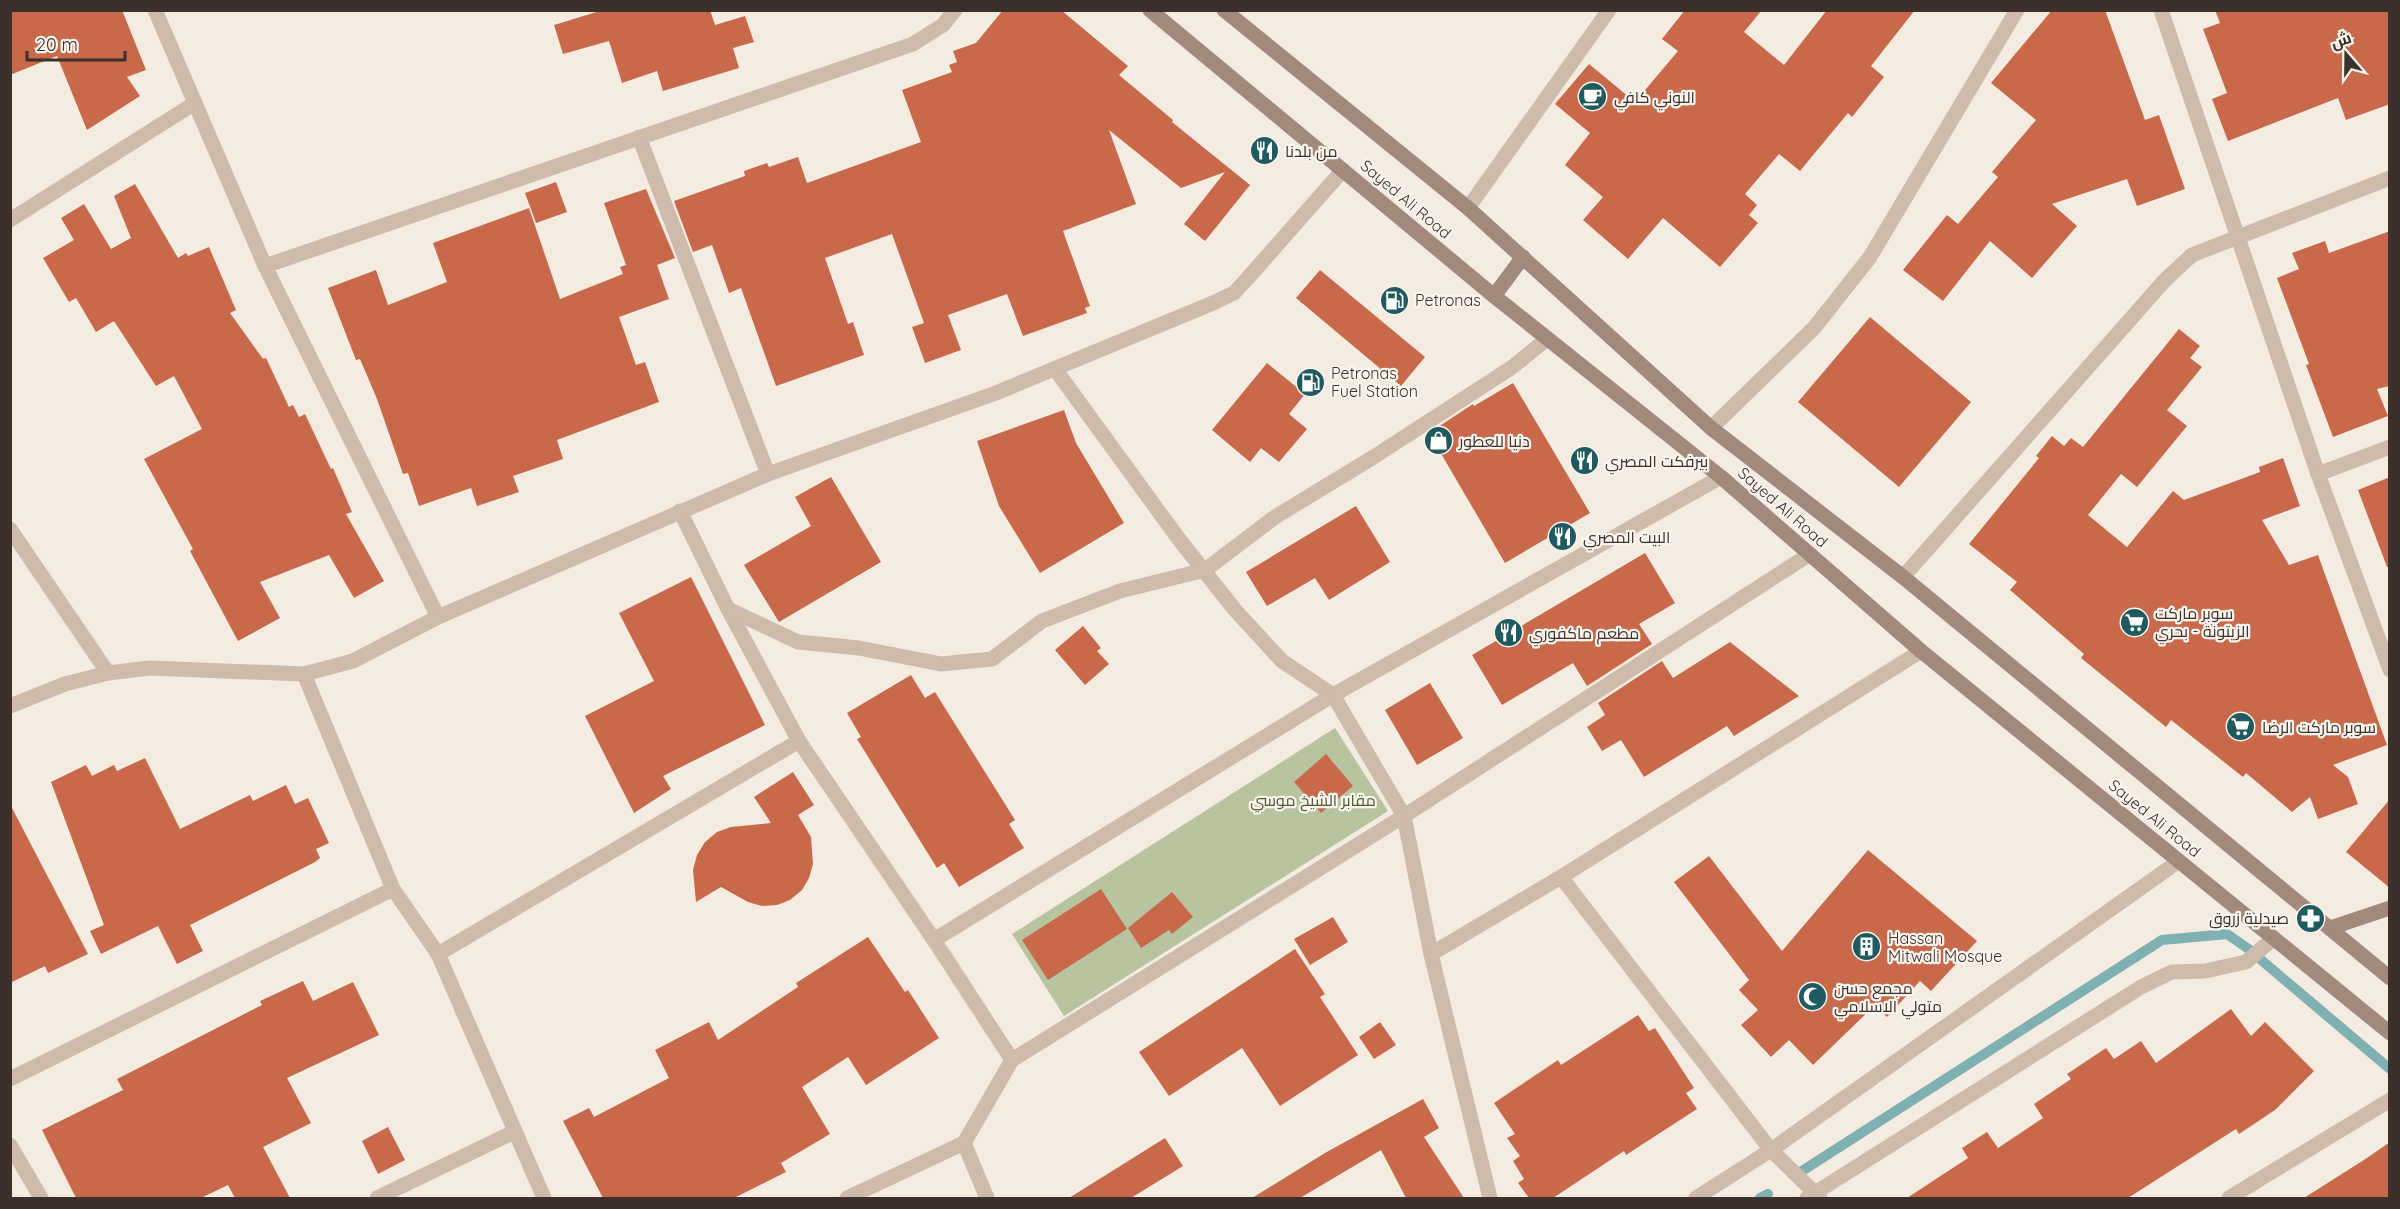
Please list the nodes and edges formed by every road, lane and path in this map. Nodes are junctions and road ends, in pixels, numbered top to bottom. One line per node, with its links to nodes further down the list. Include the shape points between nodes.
1 (155, 10): 8 (street)
2 (955, 10): 9 (street, via 943,25 913,44)
3 (1150, 10): 10 (main road, Sayed Ali Road)
4 (1224, 10): 12 (main road, Sayed Ali Road)
5 (1609, 10): 12 (street)
6 (2017, 10): 20 (street, via 1870,257 1814,328)
7 (2161, 10): 14 (street)
8 (195, 103): 13 (street); 16 (street)
9 (639, 137): 16 (street); 22 (street)
10 (1343, 170): 17 (main road, Sayed Ali Road); 19 (street, via 1234,292)
11 (2390, 178): 14 (street)
12 (1468, 208): 15 (main road, Sayed Ali Road)
13 (10, 220)
14 (2237, 238): 23 (street); 29 (street, via 2192,255 2165,280)
15 (1524, 257): 17 (main road); 20 (main road, Sayed Ali Road)
16 (265, 266): 31 (street)
17 (1494, 296): 18 (main road, Sayed Ali Road)
18 (1546, 339): 24 (main road, Sayed Ali Road); 28 (street, via 1511,368 1275,517)
19 (1055, 369): 22 (street); 28 (street)
20 (1711, 428): 29 (main road, Sayed Ali Road)
21 (2390, 447): 23 (street)
22 (768, 474): 25 (street)
23 (2318, 474): 33 (street)
24 (1721, 477): 27 (main road, Sayed Ali Road); 36 (street)
25 (680, 511): 30 (street); 31 (street)
26 (10, 529): 34 (street)
27 (1810, 554): 32 (main road, Sayed Ali Road); 39 (street)
28 (1205, 570): 30 (street, via 1120,591 1042,621 992,659 941,664 859,648 798,642); 36 (street, via 1234,610 1282,661)
29 (1903, 578): 44 (main road, Sayed Ali Road)
30 (728, 609): 38 (street)
31 (438, 618): 35 (street, via 354,661)
32 (1921, 651): 40 (main road, Sayed Ali Road); 41 (street)
33 (2390, 670)
34 (108, 673): 35 (street, via 149,668); 37 (street, via 65,684)
35 (304, 674): 42 (street)
36 (1333, 695): 39 (street); 46 (street)
37 (10, 706)
38 (799, 741): 46 (street); 47 (street)
39 (1404, 816): 48 (street); 51 (street)
40 (2179, 861): 45 (main road, Sayed Ali Road); 57 (street)
41 (1561, 877): 48 (street); 57 (street)
42 (393, 889): 47 (street); 52 (street)
43 (2390, 908): 44 (main road)
44 (2330, 928): 49 (main road, Sayed Ali Road)
45 (2274, 938): 50 (main road, Sayed Ali Road); 58 (street, via 2246,962 2205,971 2172,972 2141,987)
46 (934, 940): 51 (street)
47 (438, 954): 54 (street)
48 (1431, 954): 64 (street)
49 (2390, 978)
50 (2390, 1033)
51 (1012, 1060): 55 (street)
52 (10, 1079)
53 (2390, 1100): 66 (street)
54 (514, 1132): 60 (street); 61 (street)
55 (964, 1143): 62 (street); 63 (street)
56 (10, 1145): 59 (street)
57 (1771, 1150): 58 (street); 65 (street)
58 (1814, 1197)
59 (40, 1198)
60 (377, 1198)
61 (544, 1198)
62 (847, 1198)
63 (987, 1198)
64 (1490, 1198)
65 (1696, 1198)
66 (2229, 1198)

